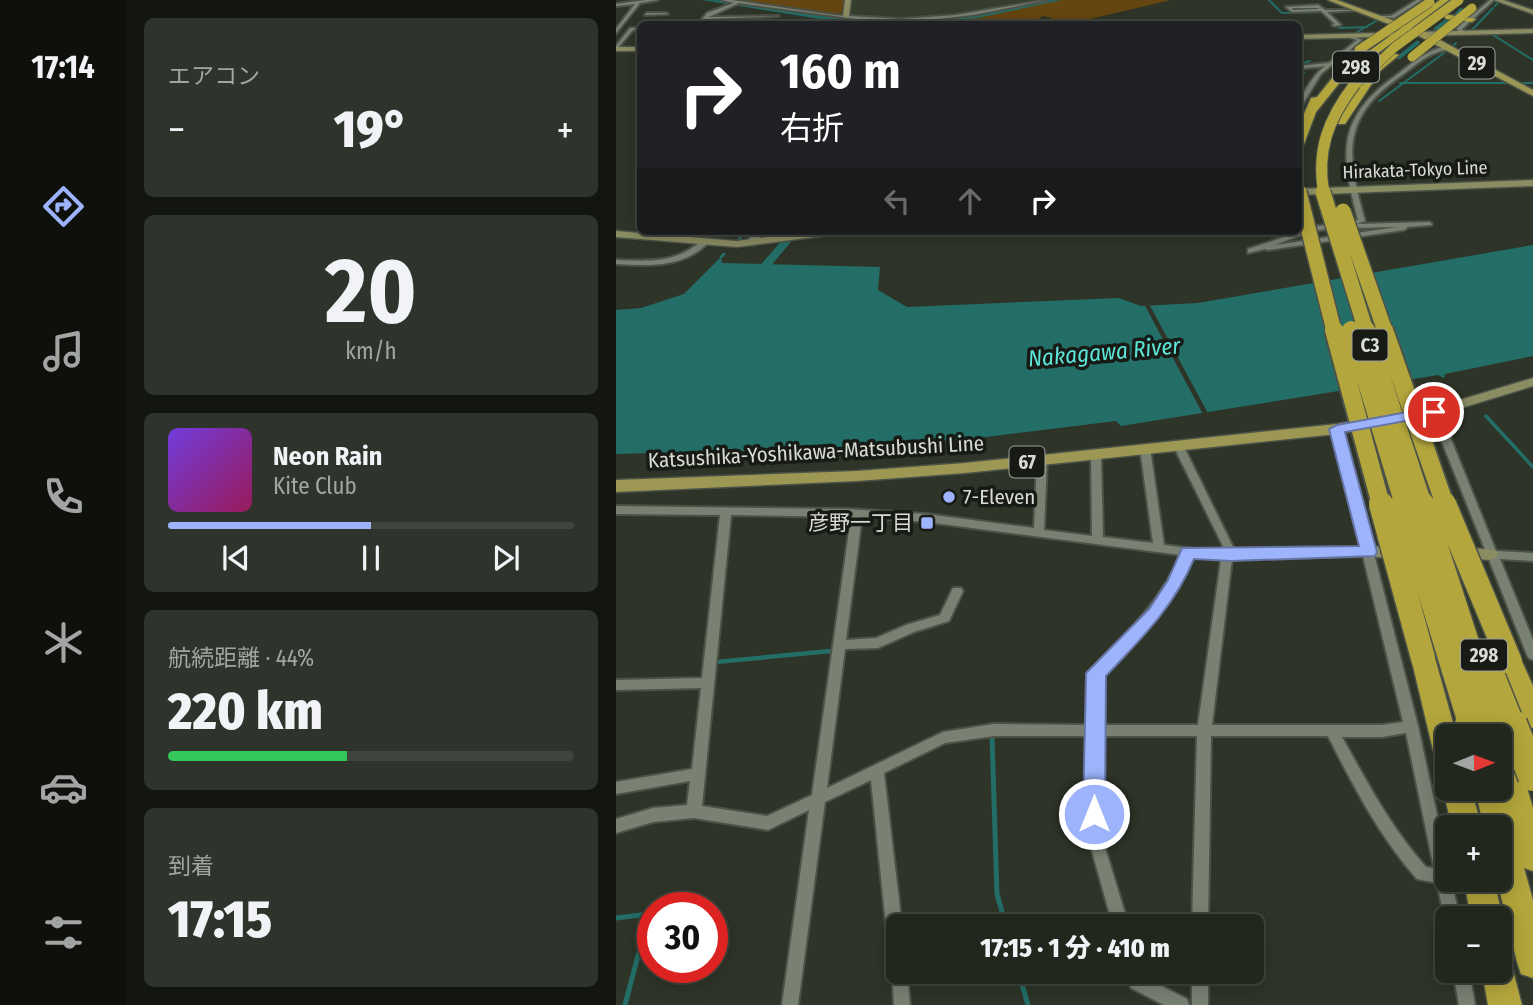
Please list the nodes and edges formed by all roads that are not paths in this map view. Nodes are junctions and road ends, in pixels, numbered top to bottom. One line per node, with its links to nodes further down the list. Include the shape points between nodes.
1 (656, 0): 9 (street)
2 (724, 0): 11 (street)
3 (849, 0): 25 (main road)
4 (1045, 0): 25 (street, via 917,19)
5 (1311, 0): 17 (street)
6 (1331, 0): 19 (main road, 29)
7 (1494, 0): 15 (street); 20 (main road)
8 (1428, 1): 16 (street); 40 (highway, 298, bridge)
9 (649, 2): 10 (street); 21 (street, via 656,2 646,14)
10 (638, 3): 13 (street); 28 (street)
11 (738, 3): 18 (street); 24 (street)
12 (1402, 4): 16 (street)
13 (616, 5)
14 (1447, 5): 15 (highway, 298); 15 (highway); 33 (highway, 298); 35 (highway, 298); 89 (highway, C3, bridge, via 1334,94 1314,134 1309,166 1321,233)
15 (1469, 5): 34 (street, via 1459,29); 46 (highway, 298, bridge, via 1412,57 1377,79); 74 (highway, C3, bridge, via 1362,77 1344,95 1329,122 1321,153 1323,189 1334,232)
16 (1412, 6): 23 (street, via 1392,17)
17 (1321, 9): 17 (street, via 1289,8 1292,11); 19 (street); 29 (street, via 1339,25)
18 (787, 10): 22 (street); 25 (street)
19 (1357, 10): 23 (main road, 29)
20 (1533, 12)
21 (666, 14)
22 (778, 14): 24 (street); 27 (street)
23 (1374, 16): 33 (main road, 29)
24 (705, 18): 26 (street)
25 (842, 19)
26 (702, 21)
27 (774, 21)
28 (618, 24): 32 (street)
29 (1334, 25)
30 (637, 29): 38 (street)
31 (1533, 31): 34 (main road)
32 (616, 32)
33 (1404, 32): 35 (main road, 29); 36 (main road); 42 (highway, 298)
34 (1464, 33): 35 (main road)
35 (1422, 34): 41 (main road, 29); 46 (highway, 298, via 1378,68)
36 (1351, 36): 37 (main road); 40 (street, via 1360,39)
37 (1302, 37)
38 (616, 49): 39 (main road)
39 (637, 49)
40 (1354, 49): 42 (highway); 43 (street); 47 (highway, 298, via 1328,76)
41 (1451, 49): 45 (main road, 29); 49 (street, via 1433,50 1382,85 1360,110 1348,155)
42 (1380, 50): 47 (highway, 298, via 1337,79)
43 (1327, 64): 44 (street); 47 (street, via 1306,88)
44 (1302, 67)
45 (1533, 93)
46 (1346, 112): 84 (highway, 298, bridge, via 1335,148 1335,170 1348,230 1453,526)
47 (1305, 114)
48 (1533, 183): 49 (main road, Hirakata-Tokyo Line)
49 (1353, 190): 50 (main road, Hirakata-Tokyo Line); 52 (street, via 1362,221)
50 (1302, 191)
51 (1302, 211): 88 (highway, bridge)
52 (1328, 226): 53 (street); 54 (street); 58 (street, via 1429,224 1251,251)
53 (1302, 230)
54 (1302, 232)
55 (616, 234): 59 (main road)
56 (757, 235): 60 (street)
57 (813, 235): 60 (main road)
58 (1290, 235)
59 (705, 242): 60 (main road); 61 (street, via 691,255 678,259)
60 (750, 243)
61 (616, 262)
62 (1531, 386): 63 (main road)
63 (1434, 412): 64 (main road, Katsushika-Yoshikawa-Matsubushi Line / 67); 79 (street)
64 (1337, 429): 65 (main road, Katsushika-Yoshikawa-Matsubushi Line / 67); 78 (street)
65 (1178, 445): 66 (main road, Katsushika-Yoshikawa-Matsubushi Line / 67); 80 (street, via 1228,544)
66 (1145, 448): 67 (main road, Katsushika-Yoshikawa-Matsubushi Line / 67); 76 (street)
67 (1096, 455): 68 (main road, Katsushika-Yoshikawa-Matsubushi Line / 67); 75 (street)
68 (1042, 461): 69 (main road, Katsushika-Yoshikawa-Matsubushi Line / 67, via 857,476); 73 (street)
69 (616, 486)
70 (616, 510): 71 (street)
71 (726, 513): 72 (street); 85 (street)
72 (857, 514): 73 (street); 83 (street)
73 (1039, 531): 75 (street)
74 (1432, 535): 90 (highway, C3, bridge); 97 (highway, 298, bridge)
75 (1098, 538): 76 (street)
76 (1159, 548): 77 (street)
77 (1188, 552): 80 (street); 92 (street, via 1176,582 1155,613 1096,673)
78 (1369, 552): 79 (main road); 80 (street); 91 (street)
79 (1490, 554): 81 (street); 84 (street)
80 (1229, 555): 94 (street)
81 (1533, 557)
82 (957, 592): 83 (street, via 945,618 878,643)
83 (840, 645): 100 (street)
84 (1521, 659): 87 (highway, 298)
85 (707, 683): 86 (street); 96 (street)
86 (616, 685)
87 (1533, 717)
88 (1440, 724)
89 (1470, 724)
90 (1493, 724)
91 (1411, 726): 93 (street); 103 (street)
92 (1095, 730): 94 (street); 95 (street, via 961,734); 108 (street, via 1096,830)
93 (1332, 731): 94 (street); 105 (street, via 1389,835 1422,874)
94 (1204, 732): 109 (street)
95 (877, 769): 100 (street); 107 (street)
96 (697, 774): 99 (street); 101 (street)
97 (1533, 776)
98 (1512, 785): 104 (highway)
99 (616, 788)
100 (819, 796): 101 (street, via 768,822); 116 (street)
101 (694, 811): 102 (street, via 653,815)
102 (616, 826)
103 (1435, 832)
104 (1533, 857)
105 (1435, 875)
106 (1512, 880): 110 (highway)
107 (893, 914)
108 (1118, 914)
109 (1200, 914)
110 (1533, 962)
111 (1463, 983): 120 (street)
112 (1500, 983): 121 (highway)
113 (900, 984): 117 (street)
114 (1141, 984): 118 (street)
115 (1200, 984): 119 (street)
116 (790, 1005)
117 (902, 1005)
118 (1181, 1005)
119 (1200, 1005)
120 (1466, 1005)
121 (1505, 1005)

